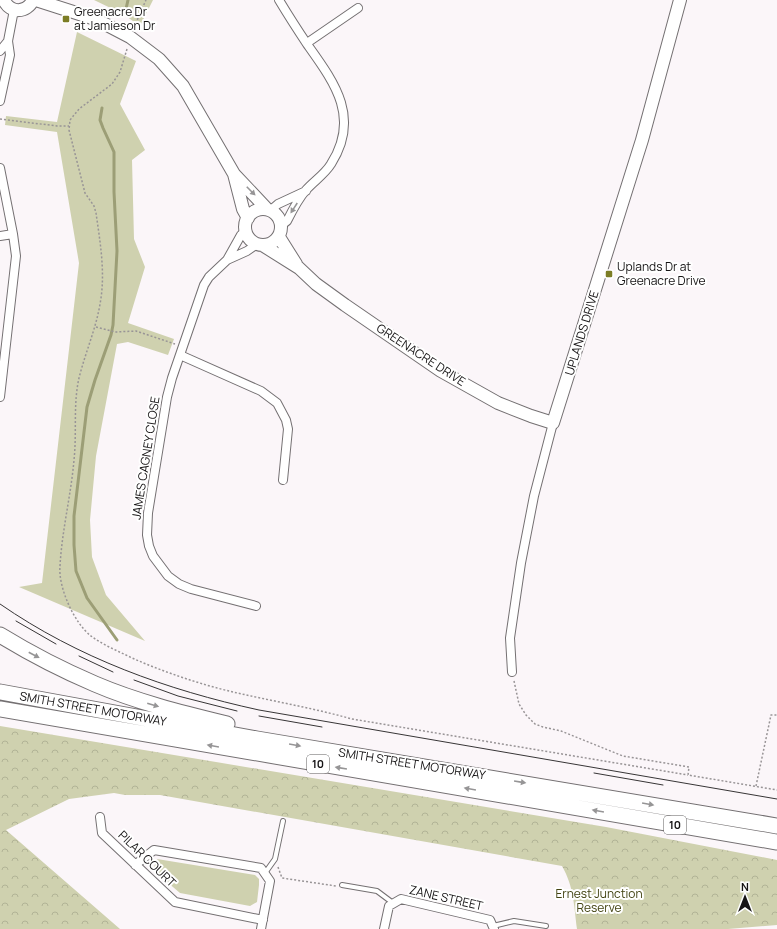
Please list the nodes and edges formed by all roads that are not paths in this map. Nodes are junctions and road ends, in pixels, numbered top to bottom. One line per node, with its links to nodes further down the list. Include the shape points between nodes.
1 (4, 0): 6 (street, via 7,6)
2 (35, 0): 6 (street, via 26,9); 12 (street, via 107,25 130,37 159,59 183,86)
3 (279, 0): 8 (street)
4 (680, 0): 25 (street, UPLANDS DRIVE, via 642,140)
5 (358, 8): 8 (street)
6 (16, 11): 7 (street)
7 (8, 41): 9 (street); 10 (street, via 10,55)
8 (306, 43): 13 (street, via 334,85 342,108 344,124 342,141 331,165)
9 (0, 51)
10 (0, 101)
11 (0, 168): 18 (street)
12 (234, 174): 14 (street, one-way to 14); 15 (street)
13 (306, 191): 14 (street); 16 (street, one-way to 16)
14 (269, 210): 15 (street, via 256,210); 16 (street, via 278,216)
15 (248, 218): 17 (street)
16 (281, 231): 20 (street, via 270,245); 22 (street, GREENACRE DRIVE)
17 (245, 232): 20 (street); 21 (street, JAMES CAGNEY CLOSE)
18 (13, 234): 19 (street); 24 (street, via 16,264)
19 (0, 236)
20 (260, 245): 21 (street, JAMES CAGNEY CLOSE); 22 (street, GREENACRE DRIVE)
21 (227, 260): 23 (street, JAMES CAGNEY CLOSE, via 213,272 204,285)
22 (299, 268): 25 (street, GREENACRE DRIVE, via 345,305 440,370 498,403)
23 (180, 355): 26 (street, via 261,391 277,403 288,429); 27 (street, JAMES CAGNEY CLOSE, via 167,397 148,513 149,546 160,567 179,584)
24 (0, 397)
25 (553, 423): 29 (street, UPLANDS DRIVE, via 520,563 510,638)
26 (283, 480)
27 (256, 606)
28 (0, 635): 32 (highway, one-way to 32, via 59,668 96,685 151,704 230,724)
29 (512, 672)
30 (0, 692): 32 (highway, SMITH STREET MOTORWAY / 10)
31 (0, 709): 36 (highway, SMITH STREET MOTORWAY / 10, one-way to 31)
32 (256, 739): 35 (highway, SMITH STREET MOTORWAY / 10, one-way to 35)
33 (100, 817): 39 (street, PILAR COURT, via 102,833)
34 (282, 821): 40 (lane, via 274,859)
35 (777, 826)
36 (715, 832): 37 (highway, SMITH STREET MOTORWAY / 10); 38 (highway, via 745,845)
37 (777, 842)
38 (777, 852)
39 (135, 865): 40 (street, via 154,850 261,868); 43 (street, PILAR COURT, via 175,902)
40 (265, 872): 43 (street, via 270,881)
41 (342, 885): 42 (lane, via 377,891)
42 (393, 903): 45 (street, ZANE STREET, via 401,899 490,920); 47 (street, ZANE STREET, via 389,906)
43 (263, 920): 46 (street)
44 (546, 926): 45 (lane, via 514,921)
45 (494, 928)
46 (261, 929)
47 (384, 929)

